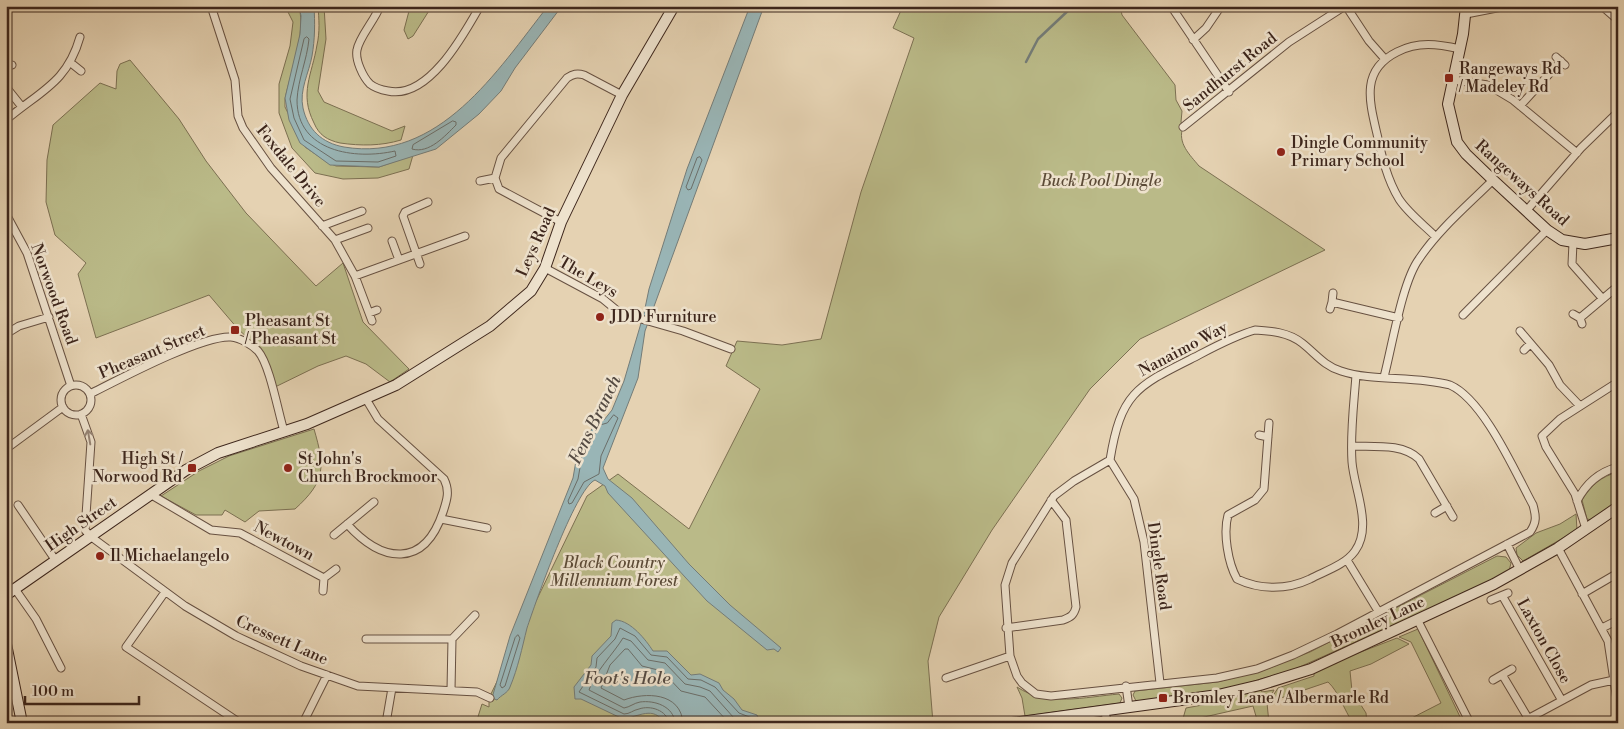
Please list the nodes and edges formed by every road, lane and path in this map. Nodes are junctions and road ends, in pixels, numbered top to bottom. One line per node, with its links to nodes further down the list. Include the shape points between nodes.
1 (211, 6): 37 (street, Foxdale Drive, via 233,72 238,116 243,128 271,168)
2 (380, 6): 3 (street, via 357,50 358,62 371,85 408,92 420,85 456,46)
3 (480, 6)
4 (674, 6): 22 (street, Leys Road)
5 (1171, 6): 13 (street)
6 (1222, 6): 13 (street)
7 (1345, 6): 15 (street); 21 (street, Sandhurst Road, via 1289,42)
8 (1507, 6): 10 (street)
9 (1602, 6): 11 (street)
10 (1466, 10): 14 (street, Rangeways Road)
11 (1618, 20)
12 (80, 37): 17 (street)
13 (1193, 40): 21 (street)
14 (1460, 49): 15 (street, via 1414,45); 19 (street, Rangeways Road)
15 (1384, 58): 41 (street, via 1373,76 1371,97 1385,168 1400,201)
16 (1561, 61): 23 (street)
17 (71, 63): 18 (street); 24 (street)
18 (81, 71)
19 (1454, 80): 23 (street, via 1488,85); 30 (street, Rangeways Road, via 1448,104 1457,142)
20 (6, 87): 24 (street)
21 (1229, 92): 27 (street, Sandhurst Road)
22 (622, 95): 29 (street, via 578,73 567,78 501,158); 36 (street, Leys Road)
23 (1520, 106): 28 (street)
24 (22, 107): 26 (street)
25 (1616, 112): 28 (street)
26 (6, 120)
27 (1183, 127)
28 (1577, 153): 33 (street)
29 (495, 178): 31 (street); 36 (street, via 504,193)
30 (1493, 180): 33 (street, Rangeways Road); 41 (street)
31 (480, 181)
32 (428, 202): 46 (street, via 405,212 403,216)
33 (1527, 210): 39 (street, Rangeways Road)
34 (362, 211): 37 (street)
35 (6, 214): 58 (street, Norwood Road, via 27,253)
36 (561, 222): 49 (street, Leys Road)
37 (322, 226): 43 (street, Foxdale Drive)
38 (368, 228): 43 (street)
39 (1547, 230): 45 (street, Rangeways Road); 57 (street)
40 (465, 236): 46 (street)
41 (1436, 237): 59 (street, via 1418,260)
42 (1618, 238): 45 (street, Rangeways Road)
43 (335, 240): 50 (street, Foxdale Drive)
44 (392, 241): 47 (street)
45 (1573, 243): 53 (street, via 1572,264)
46 (417, 254): 47 (street); 48 (street)
47 (399, 260): 50 (street)
48 (420, 264)
49 (545, 268): 64 (street, The Leys, via 620,312); 71 (street, Leys Road, via 530,291 490,326 396,385)
50 (355, 276): 55 (street, Foxdale Drive)
51 (1618, 286): 53 (street)
52 (1333, 293): 59 (street, via 1331,305)
53 (1602, 298): 56 (street, via 1581,321)
54 (377, 310): 55 (street)
55 (369, 313): 60 (street, Foxdale Drive)
56 (1573, 314)
57 (1463, 315)
58 (50, 317): 62 (street, via 19,326); 69 (street, Norwood Road)
59 (1399, 318): 67 (street)
60 (372, 321)
61 (1520, 331): 63 (street)
62 (6, 334)
63 (1530, 344): 65 (street); 72 (street)
64 (731, 349)
65 (1524, 350)
66 (1356, 374): 67 (street, Nanaimo Way); 79 (street); 81 (street, Nanaimo Way, via 1331,368 1286,334 1246,332 1139,388 1117,422)
67 (1384, 377): 98 (street, Nanaimo Way, via 1450,385 1469,398 1482,413 1535,512 1530,532)
68 (1618, 382): 72 (street)
69 (71, 386): 70 (street, via 84,387); 73 (street, via 62,394)
70 (90, 394): 74 (street, via 89,406); 76 (street, Pheasant Street, via 184,350 217,339 238,339 252,346 264,362)
71 (366, 399): 76 (street, Leys Road); 92 (street, via 378,419 444,479 447,499)
72 (1580, 406): 85 (street, via 1542,436)
73 (62, 407): 74 (street, via 70,414); 80 (street)
74 (81, 414): 97 (street, one-way to 74, via 84,524 91,442)
75 (1269, 424): 78 (street)
76 (284, 431): 83 (street, High Street, via 218,453)
77 (1259, 435): 78 (street)
78 (1268, 437): 100 (street, via 1264,489 1259,497 1231,513 1227,519 1230,562 1237,580 1250,586 1279,588 1299,584)
79 (1352, 446): 88 (street, via 1399,448 1411,452 1419,459); 100 (street, via 1362,526 1359,543)
80 (6, 449)
81 (1110, 460): 84 (street, via 1074,481); 130 (street, Dingle Road, via 1134,498 1144,542)
82 (1618, 467): 85 (street, via 1596,476 1582,490)
83 (150, 494): 97 (street, High Street); 105 (street, Newtown, via 211,530 240,533)
84 (1051, 500): 115 (street, via 1012,563 1005,585); 115 (street, via 1066,520 1075,612 1064,620)
85 (1577, 501): 95 (street)
86 (374, 502): 93 (street)
87 (18, 506): 101 (street)
88 (1447, 506): 90 (street); 91 (street)
89 (1618, 507): 95 (street, Bromley Lane)
90 (1435, 513)
91 (1453, 517)
92 (441, 519): 93 (street, via 429,540 406,555 381,551 362,540); 94 (street)
93 (347, 524): 96 (street)
94 (487, 528)
95 (1586, 530): 99 (street, Bromley Lane)
96 (334, 535)
97 (90, 536): 101 (street, High Street); 108 (street, Cressett Lane)
98 (1507, 544): 103 (street); 111 (street, Bromley Lane)
99 (1558, 548): 103 (street, Bromley Lane); 109 (street)
100 (1348, 560): 111 (street)
101 (56, 561): 107 (street, High Street)
102 (336, 569): 105 (street, Newtown)
103 (1520, 570): 113 (street, Bromley Lane)
104 (1618, 573): 109 (street)
105 (324, 578): 106 (street, Newtown)
106 (322, 591)
107 (10, 592): 121 (street, via 36,618)
108 (165, 592): 124 (street, Cressett Lane, via 236,636); 141 (street, via 126,647)
109 (1582, 594): 116 (street)
110 (1491, 600): 135 (street, Laxton Close, via 1505,595)
111 (1378, 611): 130 (street, Bromley Lane, via 1293,656 1256,669 1217,678)
112 (475, 615): 118 (street)
113 (1417, 619): 137 (street, Bromley Lane, via 1352,651 1280,679 1218,695); 146 (street)
114 (1618, 620): 116 (street)
115 (1006, 628): 120 (street)
116 (1602, 628): 128 (street, via 1608,641)
117 (366, 638): 118 (street)
118 (452, 639): 133 (street)
119 (6, 644): 140 (street)
120 (1010, 656): 123 (street); 131 (street, via 1022,683 1036,694 1051,696)
121 (61, 668)
122 (1512, 669): 125 (street)
123 (957, 674): 126 (street); 129 (street)
124 (327, 675): 132 (street, Cressett Lane, via 358,686); 142 (street)
125 (1503, 676): 127 (street); 139 (street)
126 (946, 678)
127 (1493, 680)
128 (1614, 680): 135 (street, via 1591,685); 136 (street)
129 (960, 683)
130 (1160, 683): 131 (street, Bromley Lane)
131 (1126, 686): 137 (street)
132 (392, 688): 133 (street, Cressett Lane); 143 (street)
133 (451, 690): 134 (street, Cressett Lane, via 477,692)
134 (490, 698)
135 (1561, 699): 139 (street)
136 (1617, 703)
137 (1129, 707): 138 (street, Bromley Lane)
138 (1104, 710): 144 (street, Bromley Lane); 145 (street)
139 (1528, 718): 147 (street)
140 (22, 723)
141 (240, 723)
142 (303, 723)
143 (386, 723)
144 (1012, 723)
145 (1108, 723)
146 (1470, 723)
147 (1520, 723)

